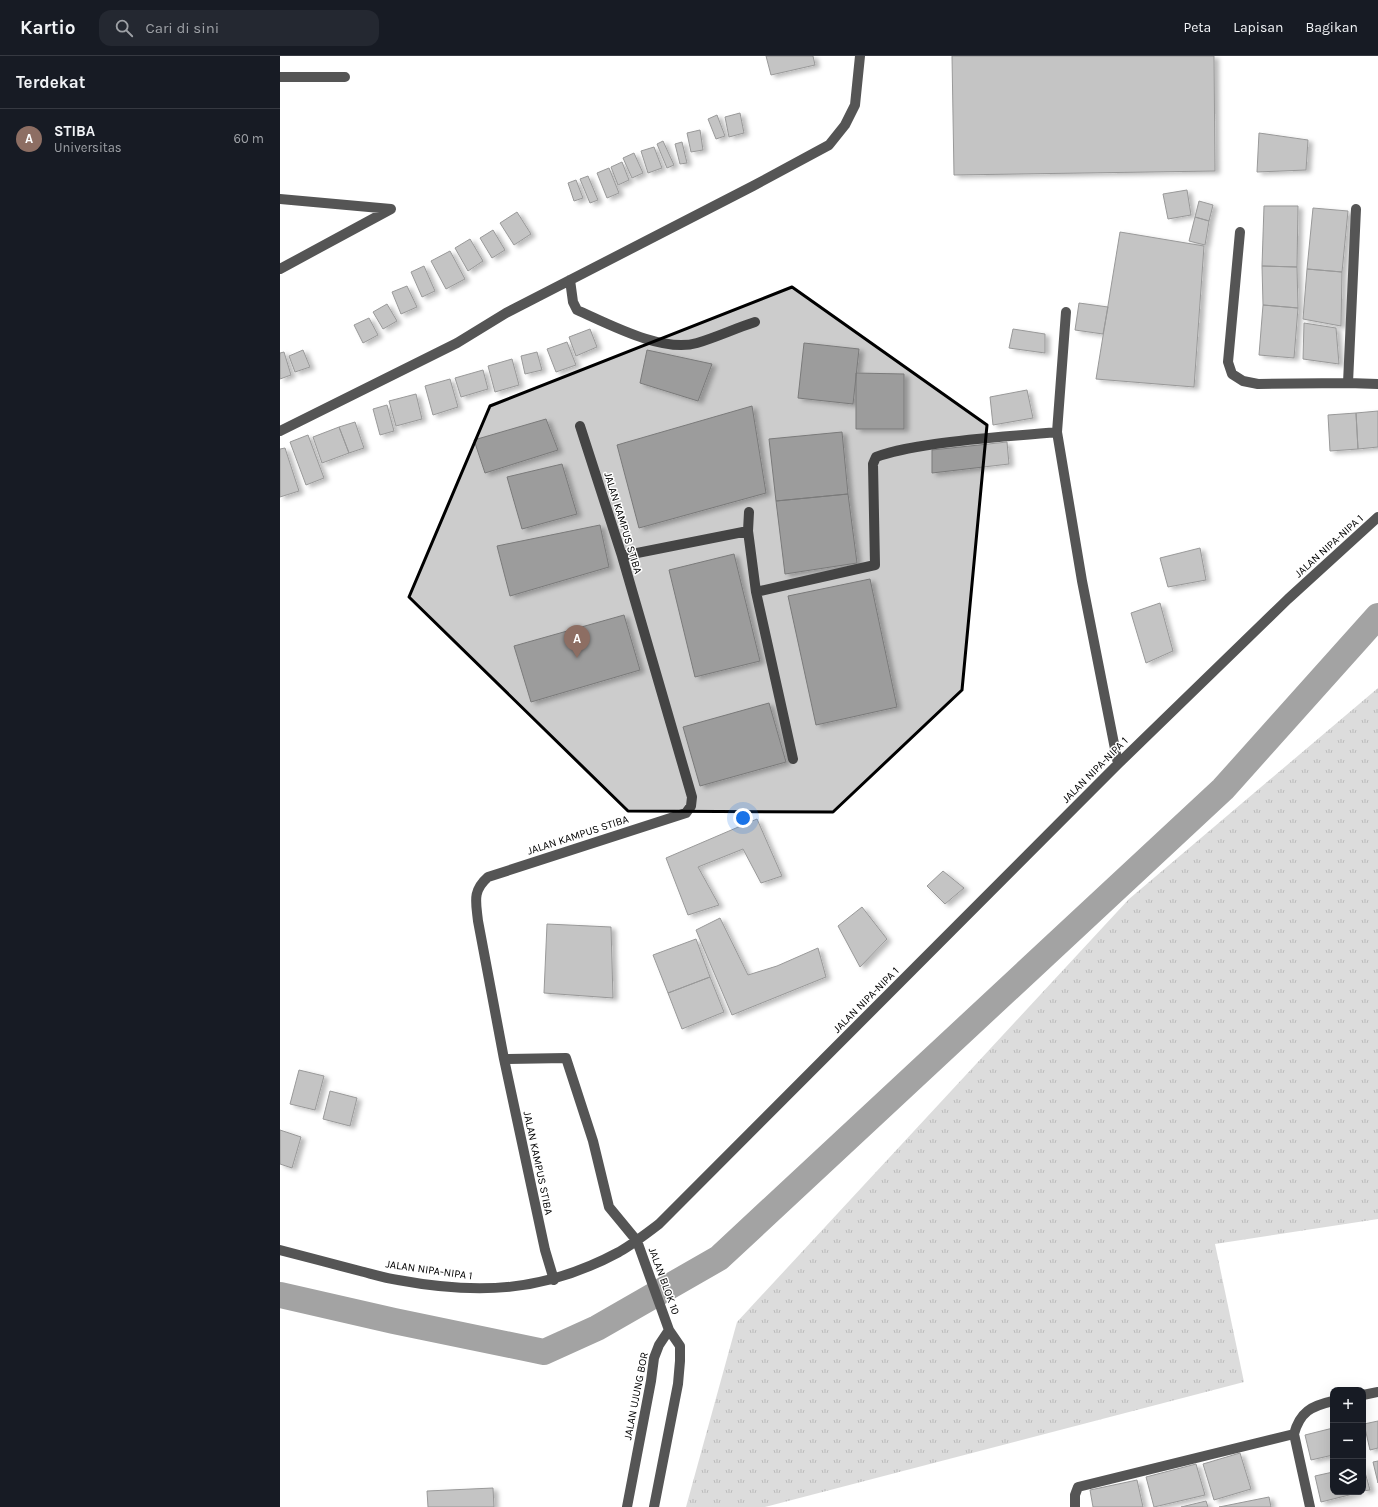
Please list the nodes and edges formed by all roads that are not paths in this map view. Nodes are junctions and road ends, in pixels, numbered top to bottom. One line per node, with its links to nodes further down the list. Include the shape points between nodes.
1 (860, 56): 8 (street, via 855,105 845,125 829,145)
2 (280, 77): 3 (street)
3 (345, 77)
4 (280, 199): 7 (street, via 391,209)
5 (1356, 209): 11 (street)
6 (1240, 232): 11 (street, via 1228,362 1232,374 1243,381 1258,384)
7 (280, 269)
8 (570, 280): 10 (street, via 573,302 577,310 611,326 664,343 697,343); 14 (street, via 506,313 457,343)
9 (1066, 312): 15 (street)
10 (756, 322)
11 (1348, 382): 12 (street)
12 (1378, 384)
13 (580, 426): 19 (street, JALAN KAMPUS STIBA)
14 (280, 431)
15 (1057, 432): 20 (street, via 908,448 876,457 873,464 875,565); 22 (street, via 1082,581)
16 (749, 512): 18 (street)
17 (1378, 517): 22 (street, JALAN NIPA-NIPA 1, via 1288,599)
18 (748, 531): 19 (street); 20 (street)
19 (622, 556): 23 (street, JALAN KAMPUS STIBA, via 692,797 691,806 686,813 488,878 481,884 477,892 477,914)
20 (756, 592): 21 (street)
21 (792, 759)
22 (1118, 764): 24 (street, JALAN NIPA-NIPA 1, via 659,1224)
23 (504, 1059): 24 (street, JALAN BLOK 10, via 566,1058 593,1141 610,1206); 26 (street, JALAN KAMPUS STIBA, via 545,1250)
24 (637, 1241): 26 (street, JALAN NIPA-NIPA 1, via 620,1252); 27 (street, JALAN BLOK 10)
25 (280, 1250): 26 (street, JALAN NIPA-NIPA 1, via 397,1280 444,1286 483,1289 515,1287)
26 (554, 1280)
27 (669, 1330): 32 (street, JALAN UJUNG BOR, via 654,1358); 33 (street, via 680,1346 680,1361 678,1384)
28 (1378, 1392): 29 (street)
29 (1366, 1394)
30 (1330, 1402): 31 (street, via 1301,1416)
31 (1294, 1434): 34 (street, via 1078,1487 1074,1495); 35 (street)
32 (627, 1507)
33 (654, 1507)
34 (1075, 1507)
35 (1310, 1507)

